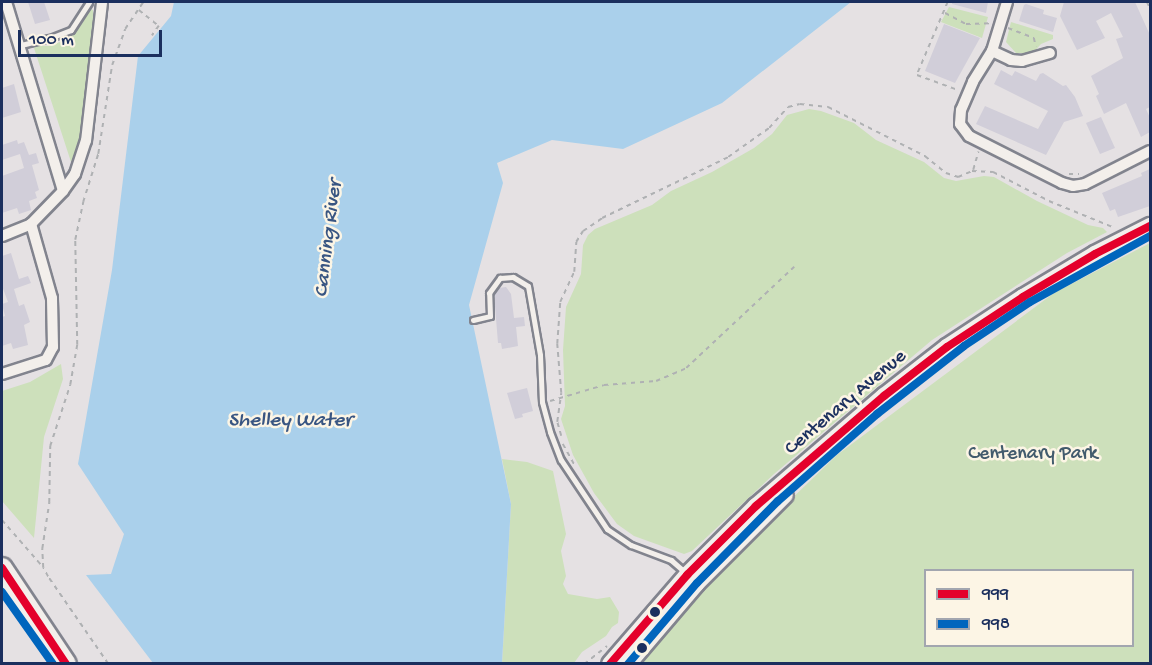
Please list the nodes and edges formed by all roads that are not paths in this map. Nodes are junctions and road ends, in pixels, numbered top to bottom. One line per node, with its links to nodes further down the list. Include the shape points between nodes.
1 (6, 2): 5 (street)
2 (90, 2): 5 (lane, via 70,30)
3 (102, 2): 9 (street, via 86,141 75,174)
4 (1007, 2): 6 (street)
5 (21, 45): 9 (street)
6 (992, 51): 7 (street, via 1022,61); 8 (street, via 964,92 960,124 969,136 1073,186)
7 (1050, 53)
8 (1150, 151)
9 (63, 191): 10 (street)
10 (31, 224): 12 (street); 15 (street, via 52,298 53,347 46,360)
11 (1150, 226): 17 (main road, Centenary Avenue, via 1075,265 947,347 756,506)
12 (2, 236)
13 (1150, 236): 17 (main road, Centenary Avenue, via 1030,302 918,381)
14 (473, 320): 17 (lane, via 490,316 489,293 500,278 513,276 528,286 540,355 542,402 561,460 607,529 631,545 671,560)
15 (2, 374)
16 (2, 568): 20 (highway)
17 (692, 579): 21 (main road, Centenary Avenue); 22 (main road, Centenary Avenue)
18 (2, 592): 19 (highway)
19 (53, 663)
20 (66, 663)
21 (610, 663)
22 (628, 663)

